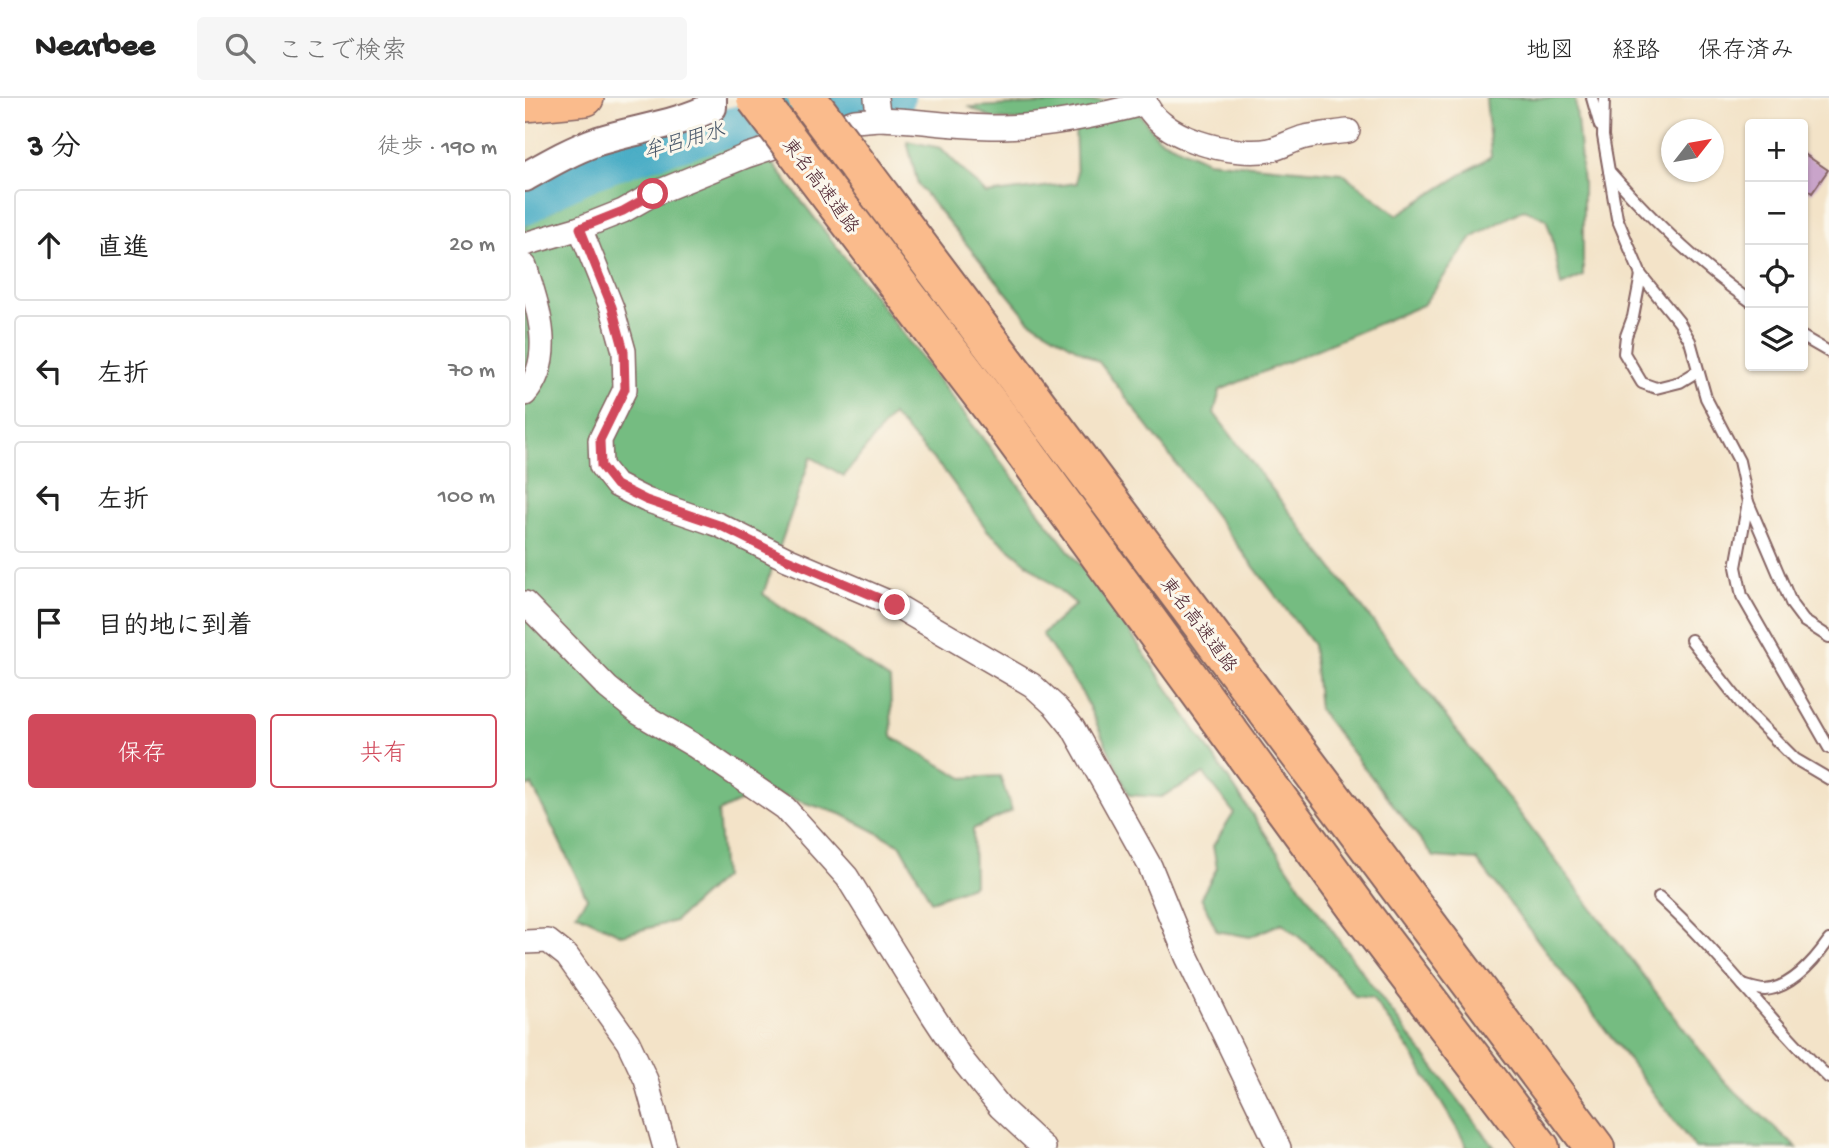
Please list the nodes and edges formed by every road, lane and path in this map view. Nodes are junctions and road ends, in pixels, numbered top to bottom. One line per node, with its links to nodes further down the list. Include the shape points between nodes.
1 (586, 98): 8 (main road)
2 (712, 98): 13 (street, via 712,107 689,118 596,142)
3 (756, 98): 37 (highway, 東名高速道路, bridge, via 999,417 1361,913)
4 (807, 98): 38 (highway, 東名高速道路, bridge)
5 (1592, 98): 11 (lane)
6 (1604, 98): 11 (lane)
7 (1145, 101): 9 (street, via 1086,119 1004,127 915,120); 10 (street, via 1162,123 1184,138 1226,150 1269,150 1306,137)
8 (525, 104)
9 (878, 109): 14 (street, via 855,121 746,156)
10 (1348, 131)
11 (1603, 136): 12 (lane)
12 (1608, 170): 17 (lane, via 1617,218); 18 (lane, via 1682,248)
13 (525, 177)
14 (580, 228): 15 (street); 36 (street, via 612,307 624,351 625,389 600,440 601,466 616,485 646,500 719,525 895,605 1032,685 1055,706 1073,728 1150,866 1187,957)
15 (525, 244)
16 (525, 266): 22 (street, via 541,326 543,362)
17 (1640, 275): 21 (lane, via 1679,321 1691,341); 21 (lane, via 1625,353 1637,375 1642,383 1656,388)
18 (1745, 297)
19 (1808, 340): 20 (lane)
20 (1829, 352)
21 (1698, 371): 23 (lane, via 1706,398 1739,461)
22 (525, 394)
23 (1748, 502): 25 (lane, via 1792,605 1804,621); 27 (lane, via 1736,567 1742,596)
24 (525, 603): 35 (street, via 608,688 639,713 785,808 847,877 964,1061 1000,1107)
25 (1829, 637)
26 (1691, 640): 28 (lane, via 1747,711 1795,759)
27 (1829, 748)
28 (1829, 779)
29 (1659, 897): 32 (lane)
30 (1829, 940): 32 (lane, via 1820,954 1781,987 1763,990)
31 (525, 942): 34 (street, via 548,941 567,956 628,1042 646,1080)
32 (1743, 985): 33 (lane)
33 (1829, 1078)
34 (665, 1148)
35 (1045, 1148)
36 (1279, 1148)
37 (1541, 1148)
38 (1595, 1148)

